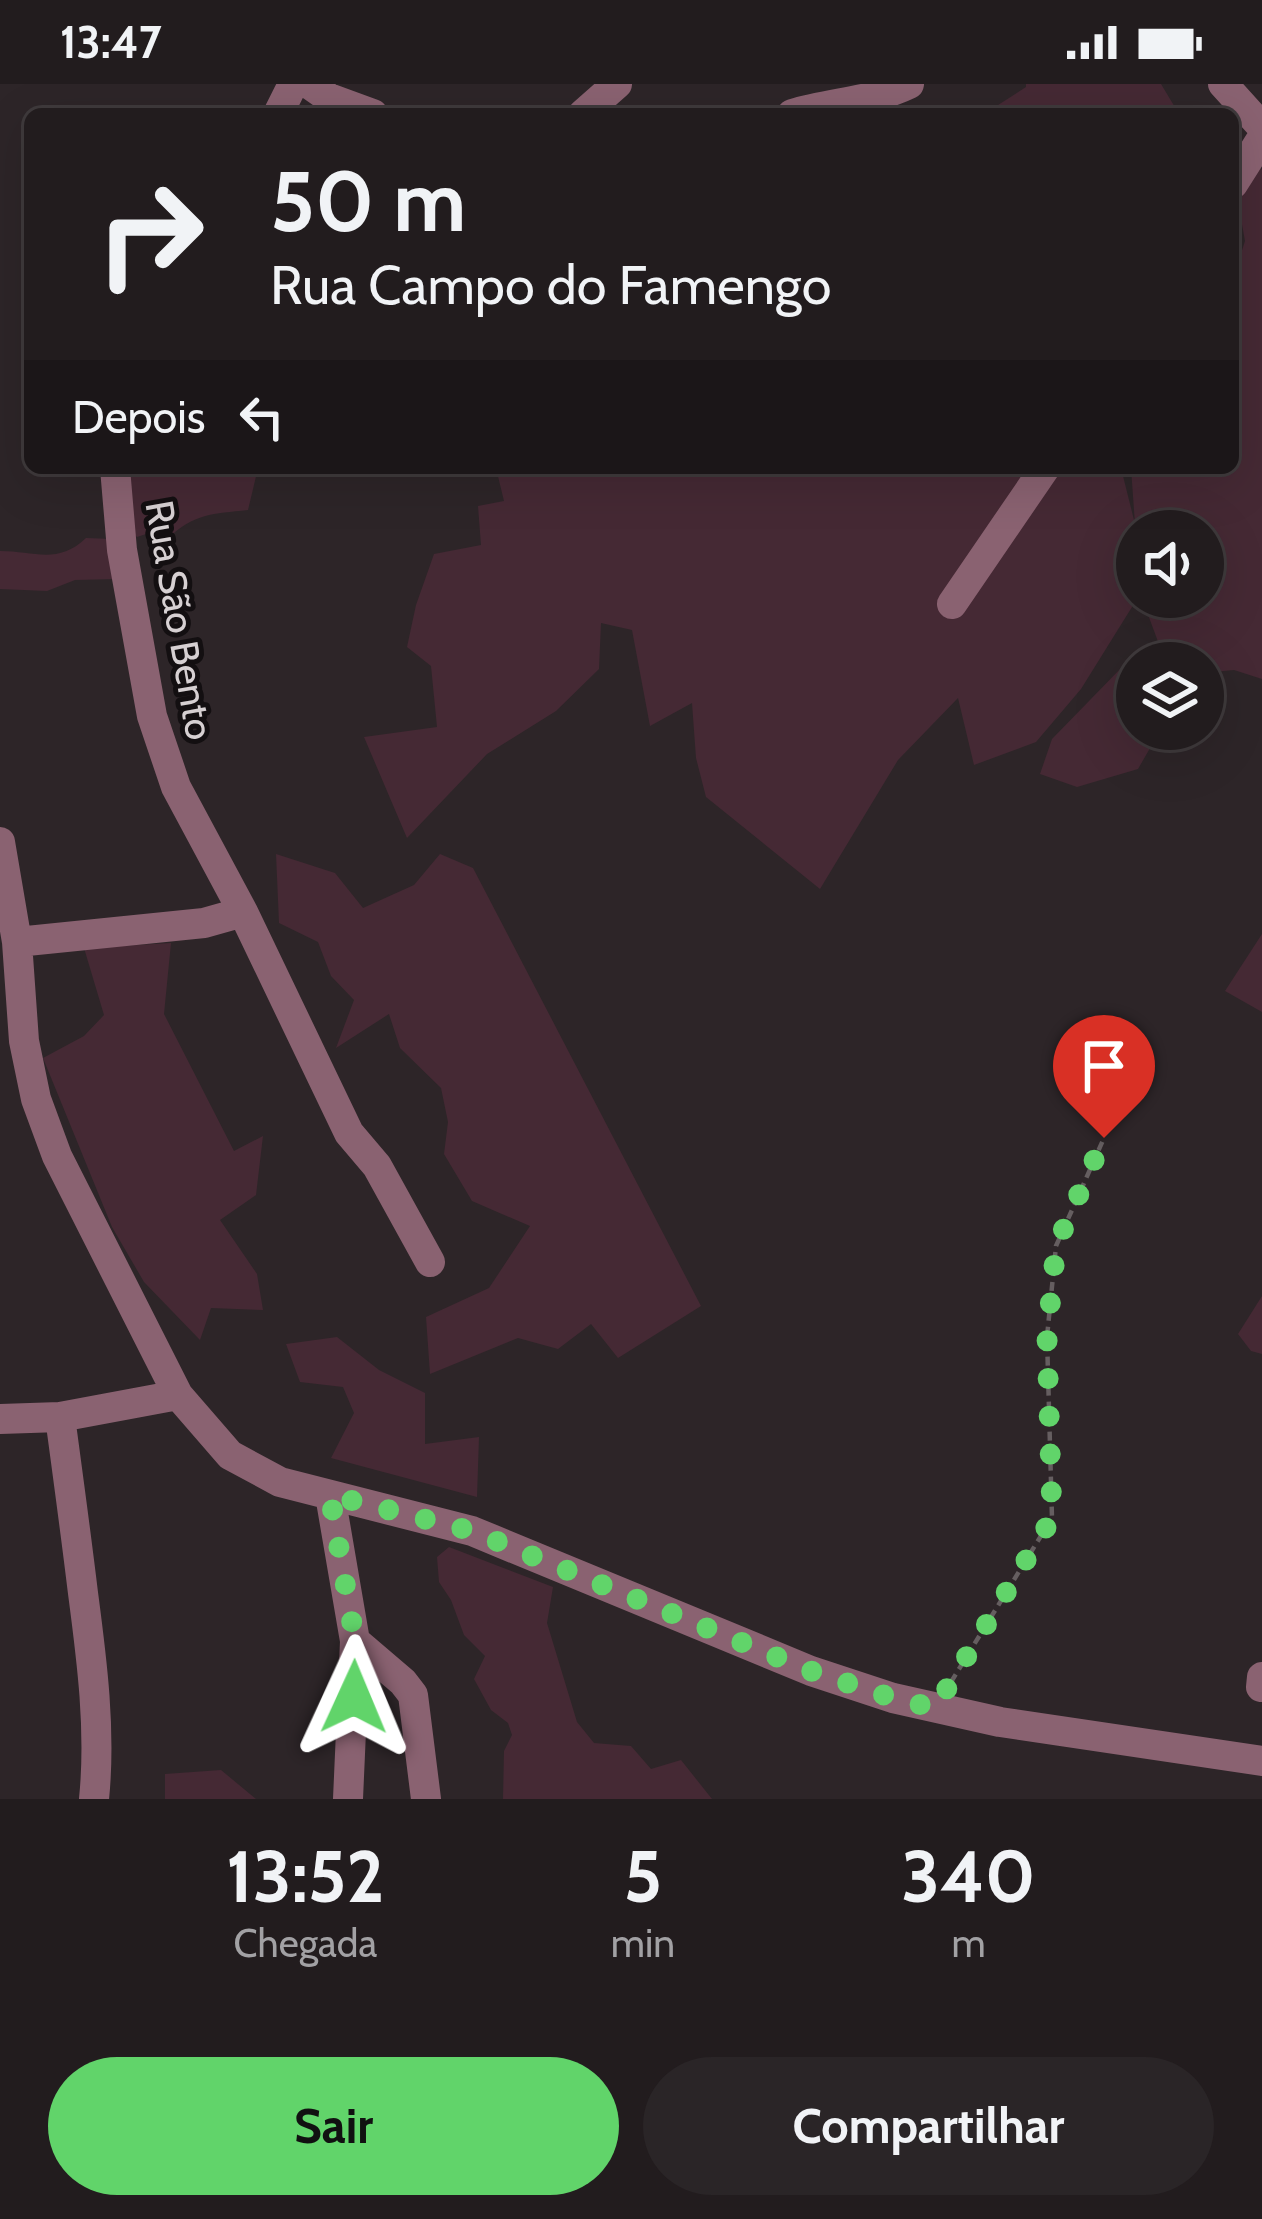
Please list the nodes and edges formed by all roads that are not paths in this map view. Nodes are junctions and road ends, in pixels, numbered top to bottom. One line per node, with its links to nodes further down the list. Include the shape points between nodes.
1 (308, 84): 5 (street)
2 (617, 84): 6 (street)
3 (909, 84): 7 (street)
4 (1223, 84): 8 (street)
5 (356, 108)
6 (590, 108)
7 (822, 108)
8 (1262, 127)
9 (1262, 138): 10 (street)
10 (1239, 174)
11 (116, 474): 15 (street, Rua São Bento, via 152,716 176,787)
12 (1041, 474): 13 (street)
13 (952, 604)
14 (0, 842): 16 (street)
15 (242, 912): 16 (street); 17 (street, Rua São Bento, via 349,1133 377,1166)
16 (17, 942): 18 (street, via 36,1099)
17 (430, 1262)
18 (178, 1395): 19 (street); 21 (street, via 230,1455 280,1482)
19 (60, 1417): 20 (street); 26 (street, via 90,1653)
20 (0, 1419)
21 (330, 1495): 22 (street); 25 (street, via 472,1531 893,1698)
22 (355, 1641): 27 (street); 28 (street, via 413,1695)
23 (1262, 1677): 24 (street)
24 (1261, 1687)
25 (1262, 1761)
26 (94, 1799)
27 (348, 1799)
28 (426, 1799)

